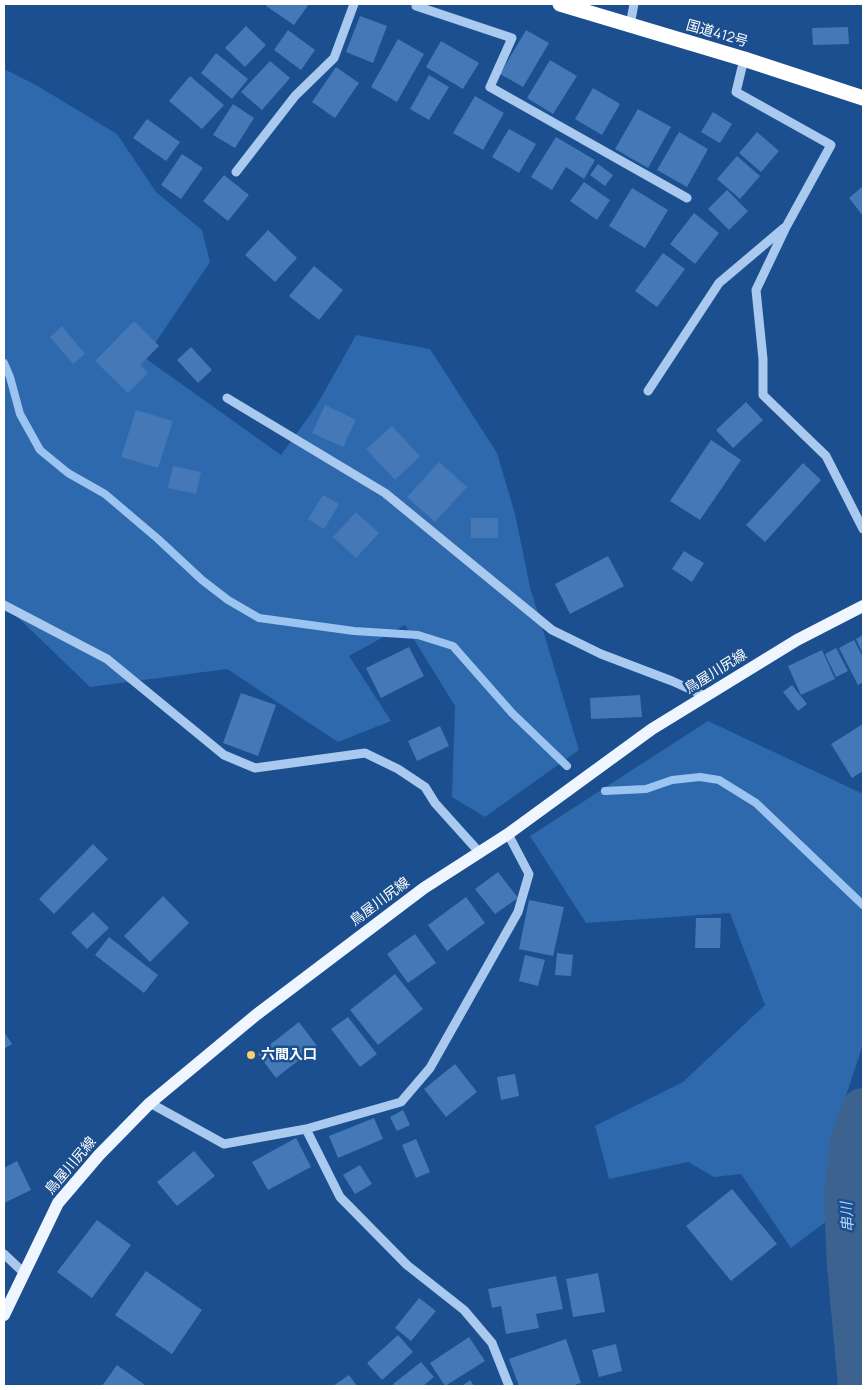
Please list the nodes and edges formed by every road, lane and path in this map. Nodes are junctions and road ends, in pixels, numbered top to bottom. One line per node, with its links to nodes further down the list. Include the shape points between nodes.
1 (354, 4): 8 (street, via 334,58 295,96)
2 (416, 4): 9 (street, via 512,38 490,87)
3 (560, 4): 5 (highway, 国道412号)
4 (634, 4): 5 (street)
5 (630, 26): 6 (highway, 国道412号)
6 (744, 59): 7 (highway, 国道412号); 10 (street, via 736,92 831,145)
7 (863, 98)
8 (236, 172)
9 (687, 198)
10 (786, 227): 11 (street, via 719,283); 13 (street, via 756,290 763,395 826,456)
11 (648, 391)
12 (227, 398): 16 (street, via 385,493 552,630 601,654)
13 (863, 529)
14 (4, 605): 18 (street, via 107,659 224,755 247,765 255,768 365,753 398,769 425,787 435,803)
15 (863, 606): 16 (main road, 鳥屋川尻線, via 797,640)
16 (705, 696): 17 (main road, 鳥屋川尻線, via 652,729)
17 (508, 834): 18 (main road, 鳥屋川尻線); 20 (street, via 529,874 518,912 430,1068 401,1102)
18 (480, 853): 19 (main road, 鳥屋川尻線, via 416,894 256,1015)
19 (150, 1103): 20 (street, via 224,1144); 22 (main road, 鳥屋川尻線, via 98,1155 58,1204)
20 (306, 1129): 24 (street, via 340,1197 407,1265 464,1310 492,1343)
21 (4, 1254): 22 (street)
22 (23, 1272): 23 (main road, 鳥屋川尻線)
23 (4, 1315)
24 (509, 1386)

